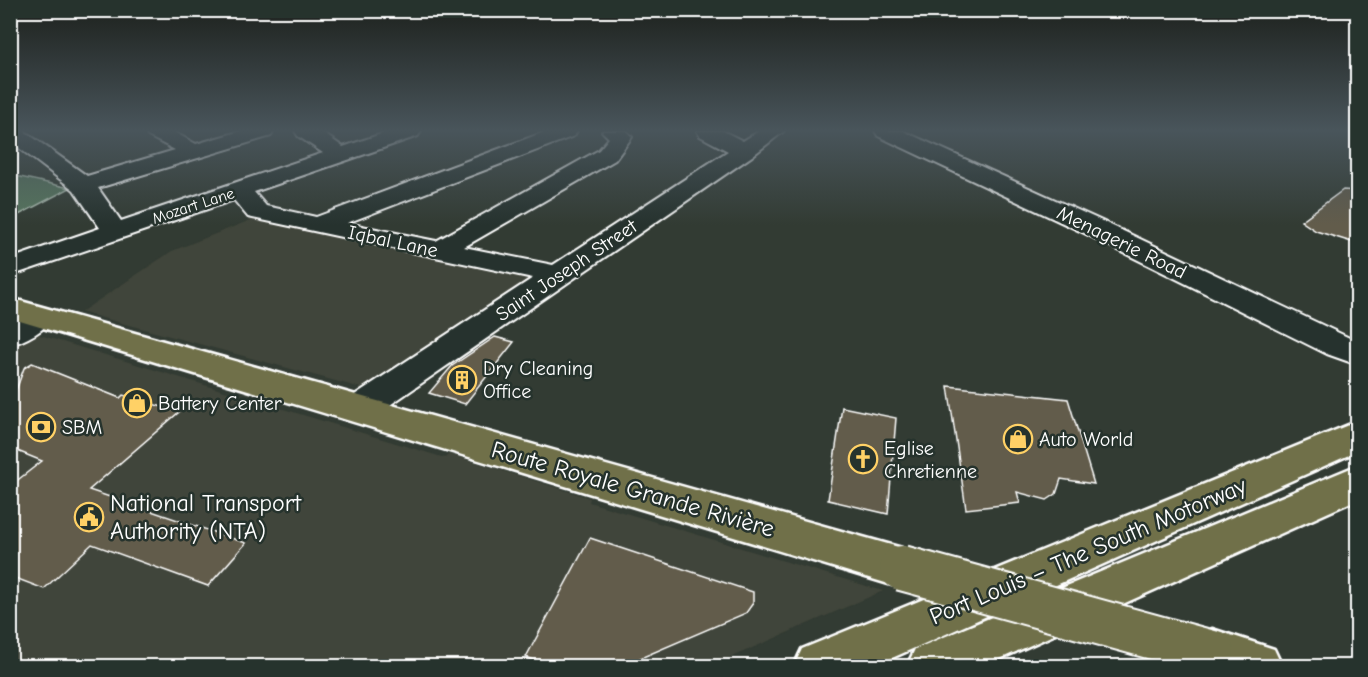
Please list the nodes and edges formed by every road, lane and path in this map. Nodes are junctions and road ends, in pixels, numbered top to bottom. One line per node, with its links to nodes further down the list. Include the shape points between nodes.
1 (54, 163): 8 (street)
2 (154, 163): 8 (street)
3 (318, 163): 9 (street, Mozart Lane)
4 (483, 163): 10 (street)
5 (594, 163): 12 (street)
6 (727, 163): 14 (street, Saint Joseph Street)
7 (954, 163): 17 (street, Menagerie Road)
8 (83, 184): 11 (street)
9 (239, 190): 10 (street, Iqbal Lane, via 257,212); 11 (street, Mozart Lane)
10 (318, 225): 12 (street, Iqbal Lane)
11 (114, 231): 13 (street, Mozart Lane)
12 (438, 251): 14 (street, Iqbal Lane)
13 (10, 268)
14 (558, 275): 18 (street, Saint Joseph Street)
15 (25, 312): 16 (street); 18 (main road, Route Royale Grande Rivière)
16 (10, 334)
17 (1358, 354)
18 (359, 409): 22 (main road, Route Royale Grande Rivière, bridge, via 902,568)
19 (1358, 435): 23 (main road, Port Louis – The South Motorway)
20 (1358, 481): 21 (main road, Port Louis – The South Motorway)
21 (1031, 620): 24 (main road, Port Louis – The South Motorway); 25 (main road)
22 (1234, 660)
23 (819, 666)
24 (932, 666)
25 (985, 666)

